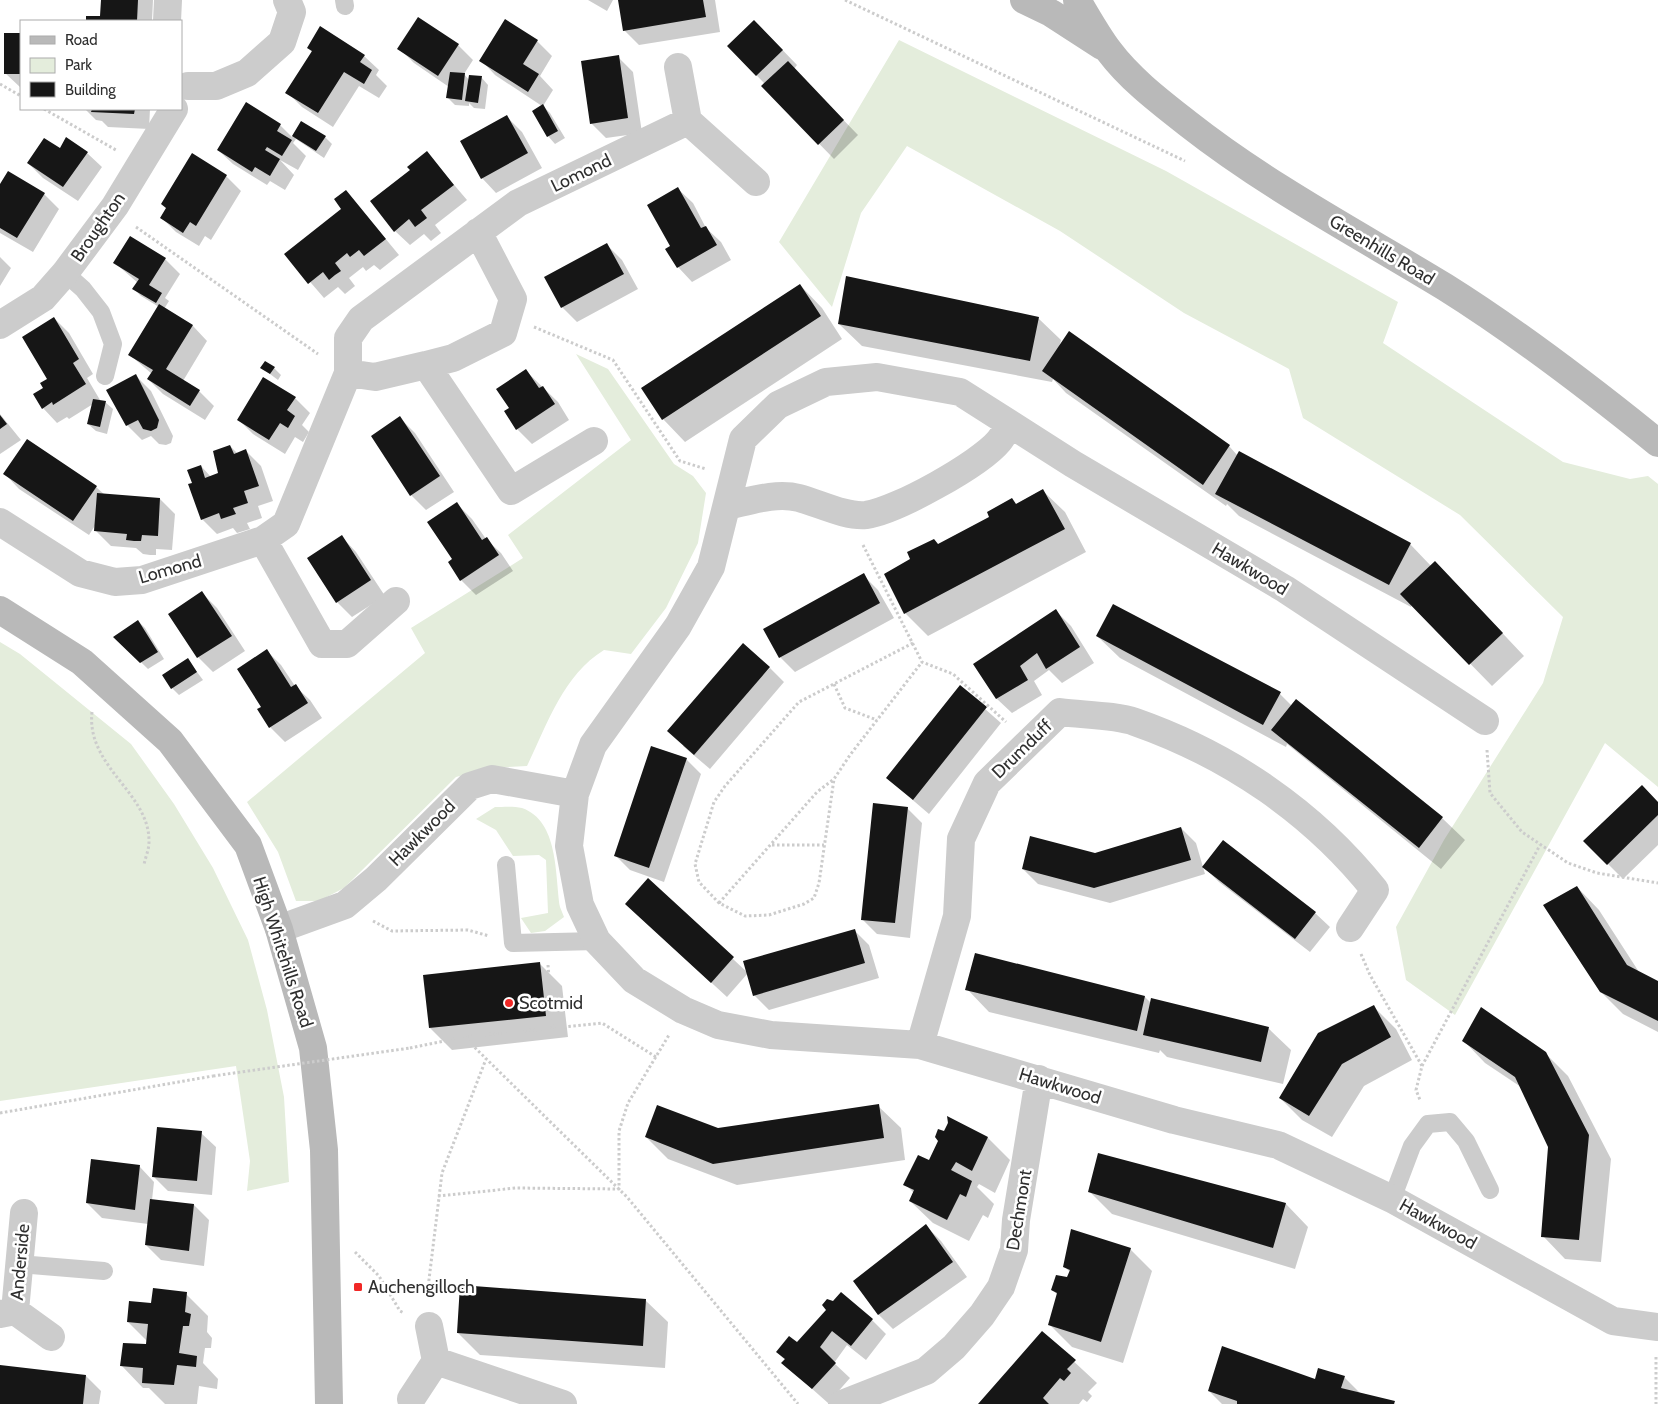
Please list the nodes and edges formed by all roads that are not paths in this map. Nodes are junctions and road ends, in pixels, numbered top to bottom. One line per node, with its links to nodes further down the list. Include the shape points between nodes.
1 (168, 0): 5 (street)
2 (287, 0): 8 (street, via 292,12 282,42 248,74 216,86)
3 (1024, 0): 6 (street, Greenhills Road, via 1051,13)
4 (1077, 0): 6 (street, Greenhills Road)
5 (167, 20)
6 (1110, 51): 20 (street, Greenhills Road, via 1142,86 1221,150 1446,288 1521,338)
7 (678, 67): 10 (street)
8 (183, 86)
9 (173, 110): 13 (street, Broughton, via 114,206)
10 (688, 121): 11 (street); 12 (street, Lomond, via 518,203)
11 (756, 182)
12 (478, 232): 15 (street, via 513,299 503,333 453,358); 16 (street, Lomond, via 361,319 348,338)
13 (65, 273): 14 (street, Broughton, via 43,298); 17 (lane, via 101,312 113,344)
14 (0, 325)
15 (426, 365): 16 (street, via 375,377); 19 (street, via 511,491)
16 (348, 373): 23 (street, Lomond, via 286,524)
17 (105, 376)
18 (1010, 425): 21 (street, via 998,442 978,459 893,507 865,515 797,498 780,497); 21 (street, Hawkwood, via 960,392 877,377 826,382 778,405 743,439); 26 (street, Hawkwood, via 1285,589)
19 (594, 441)
20 (1658, 443)
21 (727, 506): 27 (street, Hawkwood, via 711,567 678,626 593,745)
22 (0, 522): 23 (street, Lomond, via 80,573 115,582 142,580)
23 (262, 540): 24 (street, via 322,644 347,644)
24 (396, 601)
25 (0, 610): 30 (street, High Whitehills Road, via 82,662 170,741 248,844)
26 (1485, 722)
27 (575, 794): 30 (street, Hawkwood, via 492,779 470,786 346,905); 31 (street, Hawkwood, via 569,846 580,905)
28 (506, 865): 31 (lane, via 513,943)
29 (1350, 928): 32 (street, Drumduff, via 1375,890 1350,859 1283,799 1227,762 1134,721 1060,712 987,784 961,840 957,916)
30 (279, 929): 45 (street, High Whitehills Road, via 313,1048 324,1150)
31 (597, 941): 32 (street, Hawkwood, via 634,980 683,1010 718,1024 771,1035)
32 (920, 1045): 33 (street, Hawkwood)
33 (1039, 1079): 35 (street, Hawkwood, via 1174,1120 1278,1145); 47 (street, Dechmont, via 1014,1250 1002,1287 954,1347 926,1371)
34 (1490, 1190): 35 (lane, via 1466,1141 1450,1122 1428,1124 1412,1146)
35 (1392, 1199): 41 (street, Hawkwood, via 1613,1321)
36 (24, 1213): 37 (street, Anderside)
37 (19, 1264): 38 (lane); 39 (street, Anderside)
38 (104, 1271)
39 (8, 1313): 42 (street, Anderside)
40 (429, 1326): 43 (street)
41 (1658, 1327)
42 (51, 1337)
43 (436, 1361): 44 (street); 46 (street)
44 (411, 1399)
45 (329, 1404)
46 (563, 1404)
47 (842, 1404)

